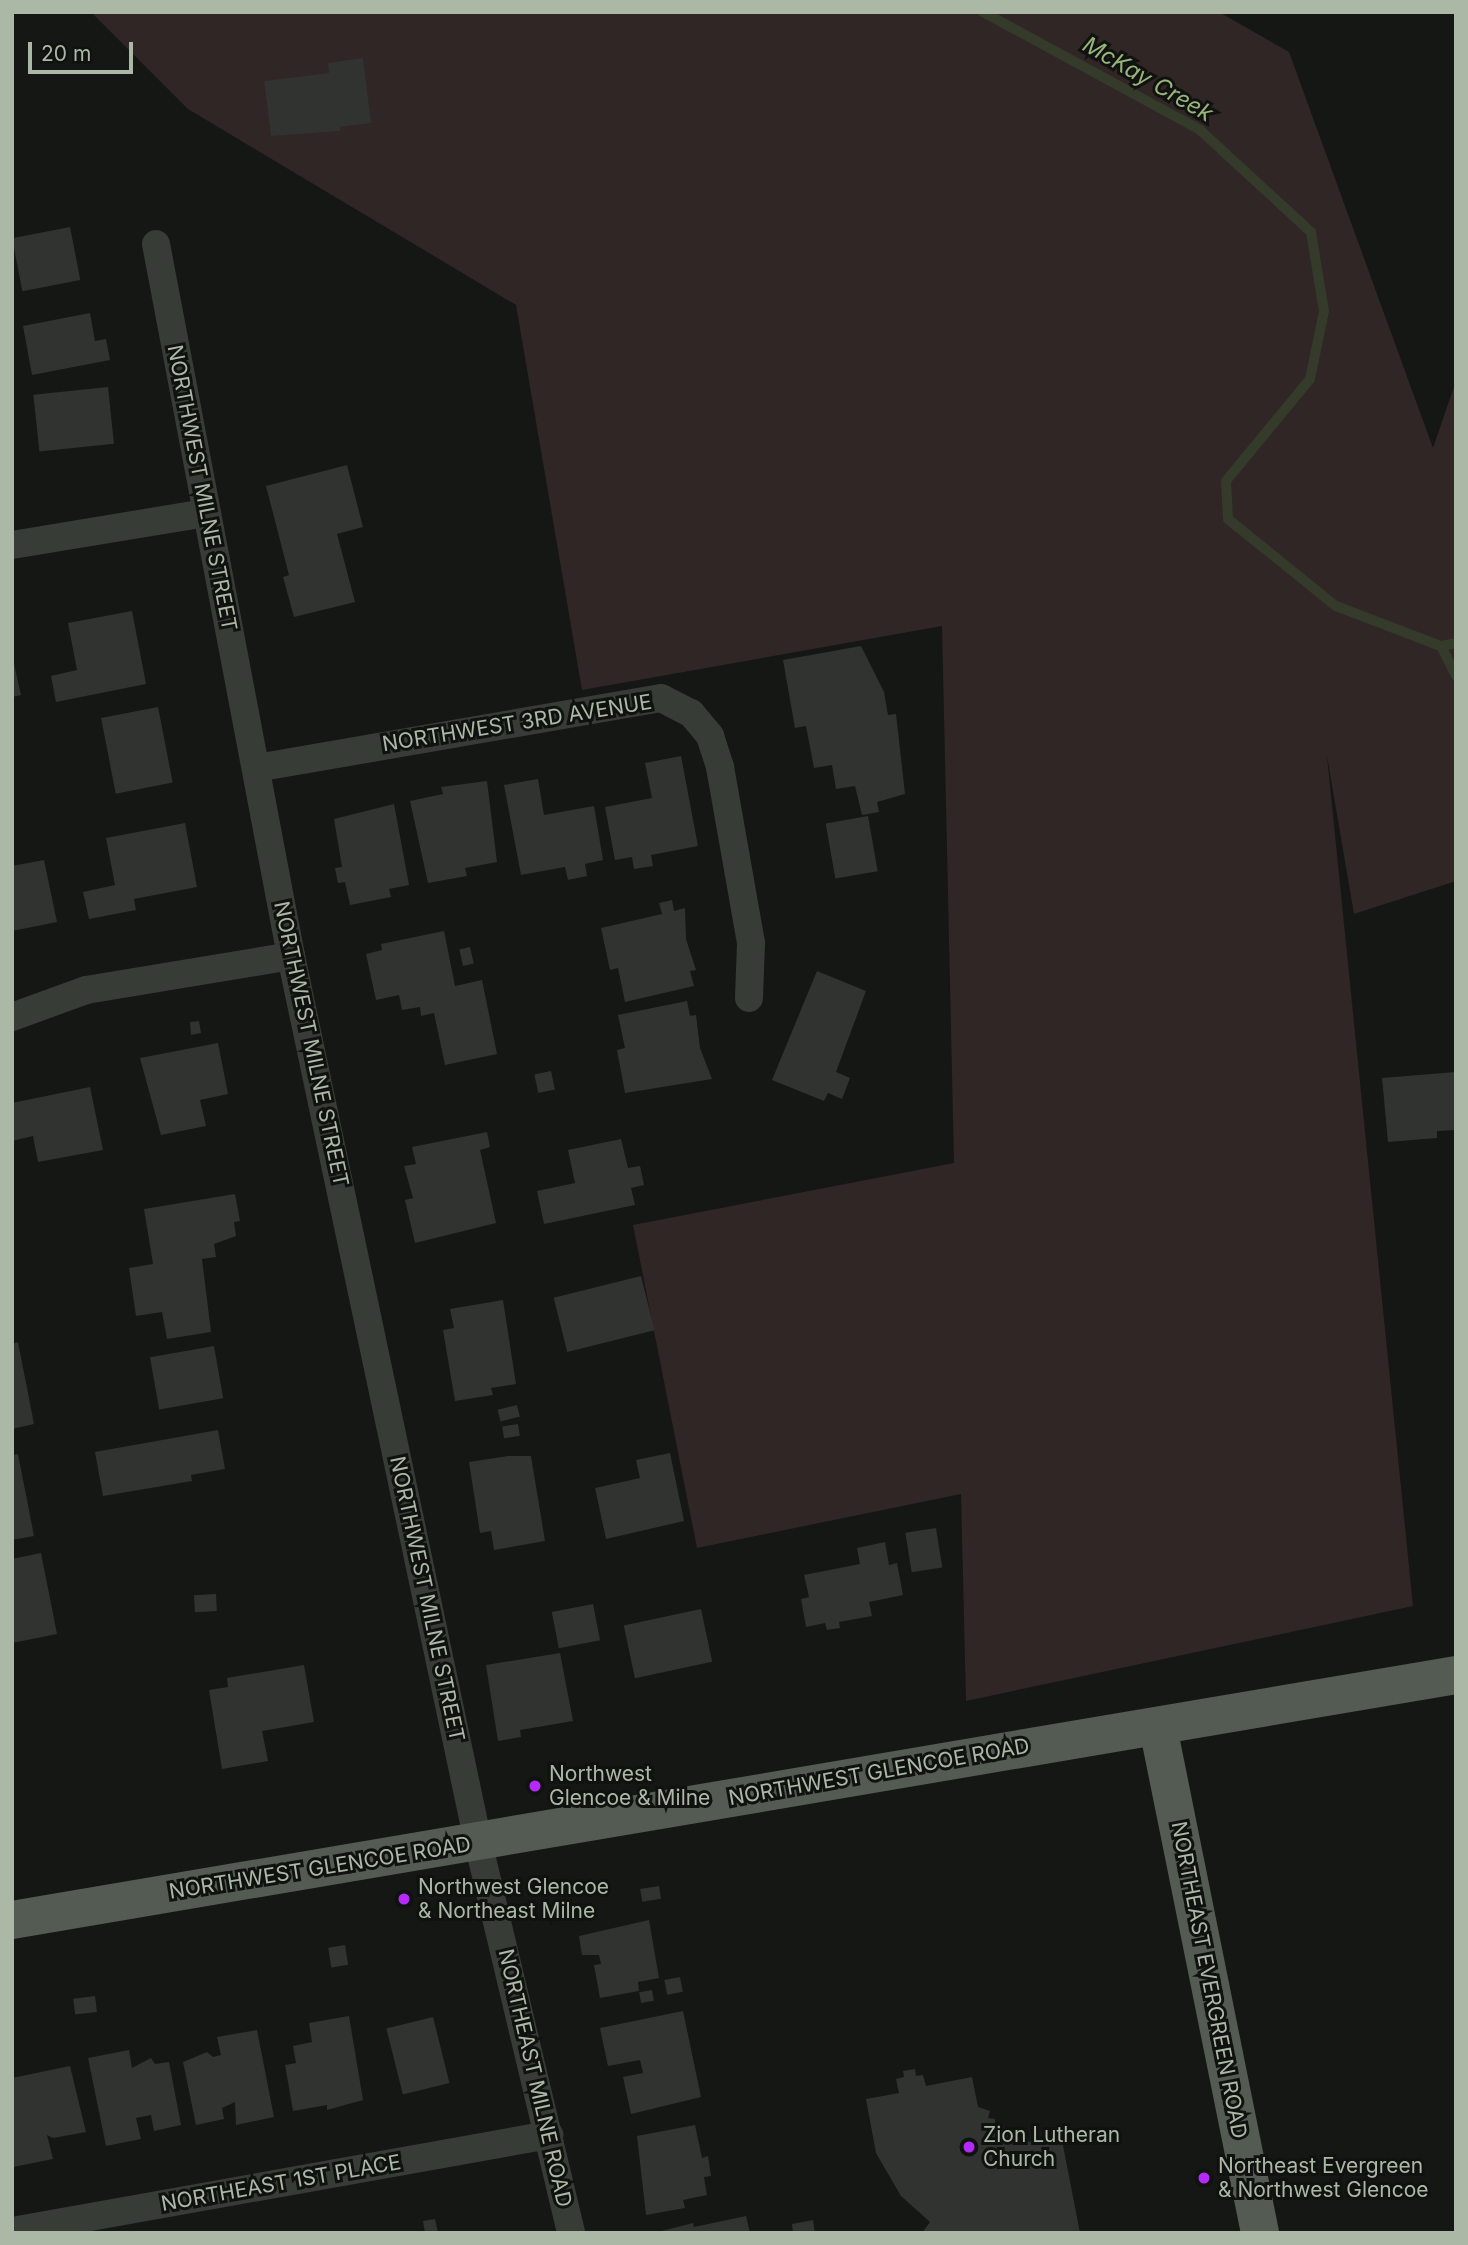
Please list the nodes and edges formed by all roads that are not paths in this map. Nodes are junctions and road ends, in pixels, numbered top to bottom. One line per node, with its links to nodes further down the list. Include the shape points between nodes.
1 (156, 244): 2 (street, NORTHWEST MILNE STREET)
2 (206, 513): 3 (street); 4 (street, NORTHWEST MILNE STREET)
3 (12, 545)
4 (256, 768): 5 (street, NORTHWEST MILNE STREET); 6 (street, NORTHWEST 3RD AVENUE, via 661,698 691,713 710,736 720,767 751,943)
5 (292, 956): 7 (street, via 86,990); 10 (street, NORTHWEST MILNE STREET)
6 (749, 998)
7 (12, 1017)
8 (1456, 1675): 9 (main road, NORTHWEST GLENCOE ROAD)
9 (1158, 1727): 10 (main road, NORTHWEST GLENCOE ROAD); 15 (main road, NORTHEAST EVERGREEN ROAD)
10 (478, 1842): 11 (main road, NORTHWEST GLENCOE ROAD); 12 (street, NORTHEAST MILNE ROAD)
11 (12, 1920)
12 (549, 2135): 13 (street, NORTHEAST 1ST PLACE); 14 (street, NORTHEAST MILNE ROAD)
13 (12, 2231)
14 (571, 2233)
15 (1260, 2233)

